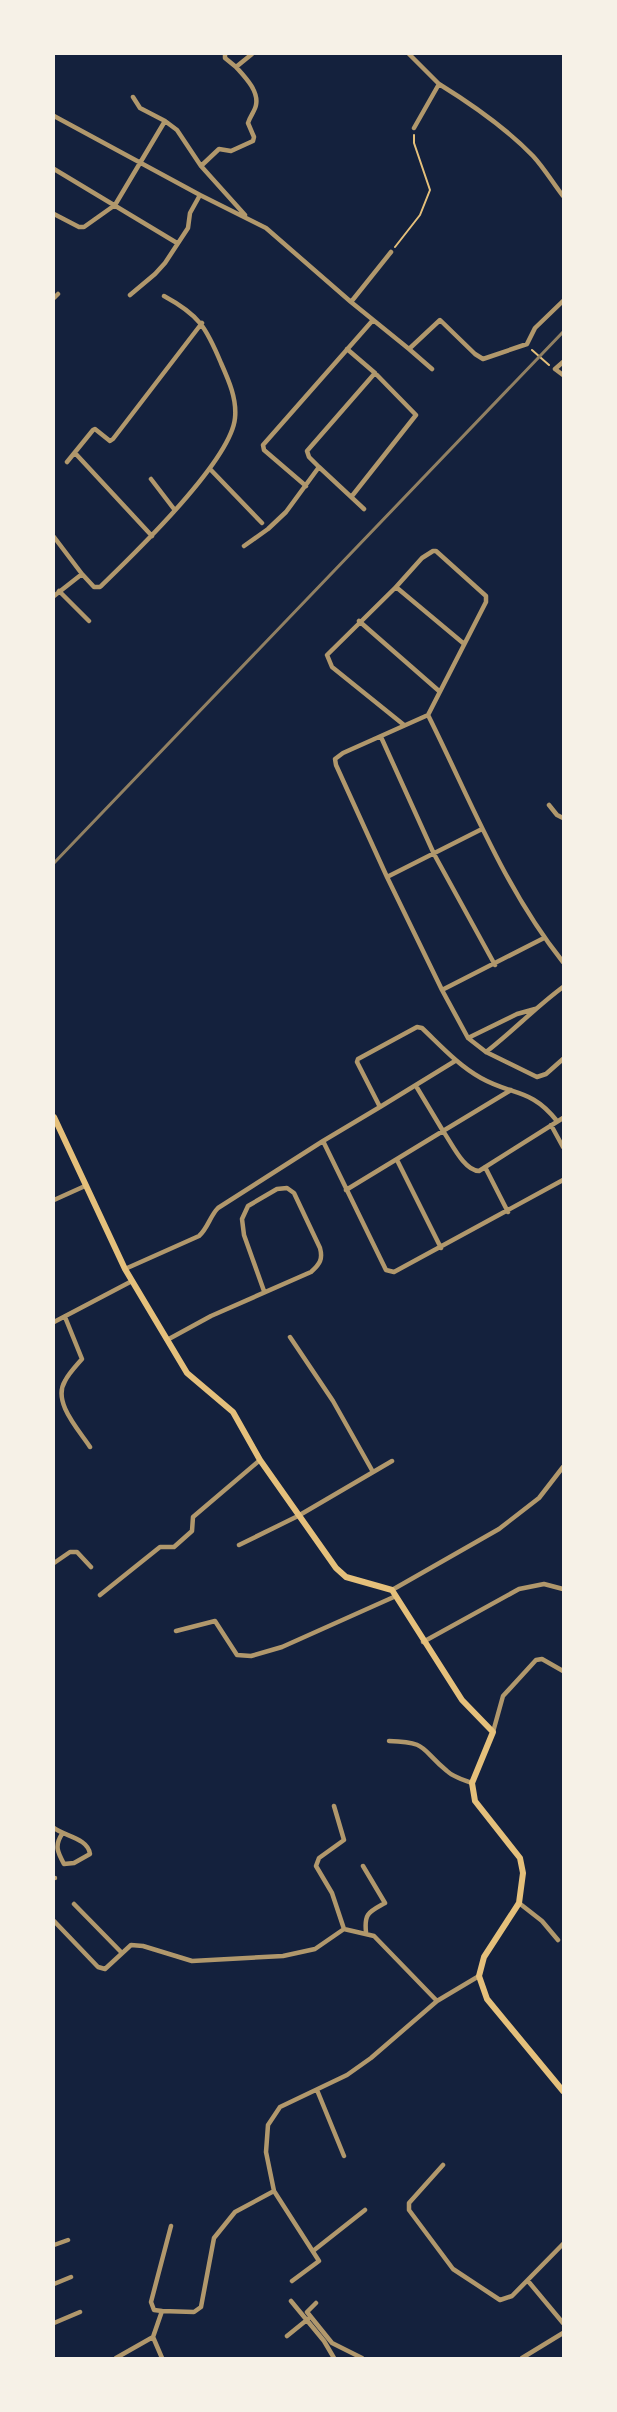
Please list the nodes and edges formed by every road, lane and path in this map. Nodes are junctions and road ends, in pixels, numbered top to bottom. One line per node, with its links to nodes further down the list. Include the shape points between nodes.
1 (225, 54): 4 (street, via 225,58)
2 (252, 54): 4 (street)
3 (410, 54): 5 (street)
4 (236, 67): 11 (street, via 256,97 256,106 248,123 254,137 240,148 219,149)
5 (439, 84): 9 (street); 14 (street, via 509,132 534,157)
6 (133, 98): 8 (street, via 140,108)
7 (54, 116): 10 (street)
8 (165, 121): 10 (street); 11 (street, via 177,130)
9 (414, 128): 19 (path, via 414,143 430,190 420,215)
10 (142, 162): 13 (street); 15 (street)
11 (201, 166): 17 (street)
12 (54, 169): 15 (street)
13 (200, 195): 17 (street); 18 (street, via 190,213 188,228)
14 (563, 196)
15 (115, 205): 16 (street, via 84,227); 18 (street)
16 (54, 214)
17 (246, 217): 25 (street, via 266,228)
18 (178, 243): 21 (street, via 155,274)
19 (391, 252): 25 (street)
20 (58, 294): 23 (street)
21 (130, 295)
22 (164, 296): 27 (street)
23 (54, 298)
24 (563, 301): 28 (street, via 535,328)
25 (351, 302): 26 (street)
26 (373, 320): 29 (street); 30 (street)
27 (202, 323): 36 (street, via 114,439 110,441 95,429); 39 (street, via 231,387 236,406 229,440)
28 (527, 344): 30 (street, via 480,358 440,320); 33 (path)
29 (347, 349): 34 (street); 41 (street, via 263,445 264,450)
30 (409, 349): 32 (street)
31 (563, 362): 33 (street)
32 (432, 369)
33 (555, 369): 35 (street)
34 (375, 373): 38 (street, via 307,450); 42 (street, via 416,415)
35 (563, 375)
36 (75, 454): 37 (street); 46 (street)
37 (67, 462)
38 (319, 467): 41 (street); 42 (street)
39 (210, 469): 43 (street); 45 (street)
40 (151, 479): 43 (street)
41 (306, 486): 48 (street, via 286,512)
42 (352, 496): 44 (street)
43 (174, 509): 46 (street)
44 (364, 509)
45 (262, 523)
46 (152, 536): 49 (street, via 100,586 94,587)
47 (54, 537): 49 (street)
48 (244, 546)
49 (82, 574): 51 (street)
50 (396, 587): 53 (street); 55 (street); 55 (street, via 425,555 436,551 486,596 486,602)
51 (59, 591): 52 (street); 54 (street)
52 (54, 596)
53 (360, 621): 56 (street); 58 (street, via 327,655 329,663)
54 (89, 622)
55 (463, 643): 56 (street)
56 (440, 691): 57 (street)
57 (428, 715): 58 (street); 62 (street)
58 (404, 725): 59 (street)
59 (380, 736): 63 (street); 64 (street, via 342,753 335,760)
60 (549, 805): 61 (street)
61 (563, 818)
62 (482, 829): 63 (street); 65 (street, via 525,910)
63 (434, 854): 64 (street); 67 (street)
64 (387, 878): 69 (street)
65 (544, 938): 66 (street); 67 (street)
66 (563, 962)
67 (495, 964): 69 (street)
68 (563, 987): 70 (street)
69 (442, 990): 71 (street)
70 (535, 1009): 71 (street, via 517,1014); 72 (street)
71 (468, 1038): 72 (street)
72 (486, 1052): 73 (street, via 536,1076 546,1074)
73 (563, 1059)
74 (455, 1061): 75 (street); 76 (street, via 482,1079); 77 (street, via 422,1028 417,1027 358,1059)
75 (416, 1086): 77 (street); 82 (street)
76 (511, 1090): 80 (street, via 532,1097); 82 (street)
77 (380, 1107): 83 (street)
78 (54, 1117): 88 (main road)
79 (563, 1118): 80 (street)
80 (557, 1121): 81 (street)
81 (551, 1125): 84 (street); 86 (street)
82 (443, 1131): 85 (street); 86 (street, via 467,1166 474,1171)
83 (323, 1140): 89 (street); 93 (street, via 218,1208 199,1236)
84 (563, 1147)
85 (398, 1160): 89 (street); 92 (street)
86 (485, 1167): 91 (street)
87 (563, 1180): 91 (street)
88 (86, 1186): 90 (street); 93 (main road)
89 (346, 1190): 92 (street, via 386,1270 394,1272)
90 (54, 1200)
91 (508, 1212): 92 (street)
92 (441, 1248)
93 (125, 1268): 94 (main road)
94 (132, 1281): 96 (street); 99 (main road)
95 (264, 1291): 95 (street, via 244,1235 242,1219 248,1206 277,1189 287,1188 294,1193 320,1248 320,1261 311,1272); 99 (street)
96 (65, 1317): 97 (street); 100 (street, via 82,1359 64,1382 60,1393 66,1410)
97 (54, 1322)
98 (290, 1337): 104 (street, via 333,1400)
99 (167, 1340): 101 (main road, via 187,1373 233,1412)
100 (90, 1447)
101 (260, 1460): 105 (main road); 111 (street, via 193,1516 192,1531 174,1547 160,1548)
102 (392, 1461): 104 (street)
103 (563, 1467): 110 (street, via 539,1498 499,1529)
104 (373, 1472): 105 (street)
105 (298, 1516): 106 (street); 110 (main road, via 346,1577)
106 (239, 1544)
107 (54, 1563): 108 (street, via 70,1552 77,1552)
108 (91, 1567)
109 (563, 1589): 113 (street, via 544,1584 519,1589)
110 (394, 1593): 112 (street, via 282,1647 251,1656 237,1655 216,1622); 113 (main road)
111 (100, 1594)
112 (176, 1631)
113 (423, 1642): 115 (main road, via 462,1700)
114 (563, 1671): 115 (street, via 542,1659 536,1660 503,1696)
115 (493, 1732): 117 (main road)
116 (389, 1741): 117 (street, via 424,1747 448,1773)
117 (472, 1783): 122 (main road, via 475,1801 520,1858 524,1872)
118 (334, 1806): 125 (street, via 344,1840 319,1858 316,1866 332,1893)
119 (54, 1828): 120 (street)
120 (62, 1834): 120 (street, via 84,1843 90,1854 74,1863 64,1864 57,1851)
121 (363, 1866): 126 (street, via 385,1903 369,1912 365,1920)
122 (519, 1903): 127 (street, via 542,1921); 129 (main road, via 484,1957)
123 (74, 1904): 128 (street)
124 (54, 1921): 128 (street, via 98,1967 105,1969)
125 (344, 1929): 126 (street); 128 (street, via 316,1949 283,1956 192,1961 144,1946 131,1946)
126 (366, 1932): 130 (street, via 374,1936)
127 (558, 1940)
128 (122, 1953)
129 (479, 1976): 130 (street); 132 (main road, via 487,1999)
130 (437, 2001): 131 (street, via 371,2058 348,2075)
131 (317, 2090): 133 (street); 135 (street, via 280,2107 268,2125 266,2152)
132 (563, 2090)
133 (344, 2156)
134 (443, 2165): 144 (street, via 408,2203 414,2218 453,2269 500,2300 512,2296)
135 (274, 2191): 141 (street); 148 (street, via 235,2212 214,2238 201,2308 194,2312)
136 (365, 2210): 141 (street)
137 (171, 2226): 148 (street, via 152,2302 154,2310)
138 (68, 2240): 140 (street)
139 (563, 2244): 144 (street)
140 (54, 2245)
141 (313, 2251): 143 (street, via 319,2261)
142 (71, 2277): 145 (street)
143 (292, 2281)
144 (528, 2281): 151 (street)
145 (54, 2284)
146 (292, 2301): 150 (street)
147 (316, 2303): 159 (street, via 307,2312 332,2343)
148 (162, 2311): 155 (street)
149 (80, 2312): 152 (street)
150 (308, 2319): 154 (street); 158 (street)
151 (563, 2322)
152 (54, 2323)
153 (563, 2333): 160 (street)
154 (287, 2336)
155 (153, 2337): 156 (street); 157 (street)
156 (116, 2358)
157 (162, 2358)
158 (334, 2358)
159 (362, 2358)
160 (522, 2358)

